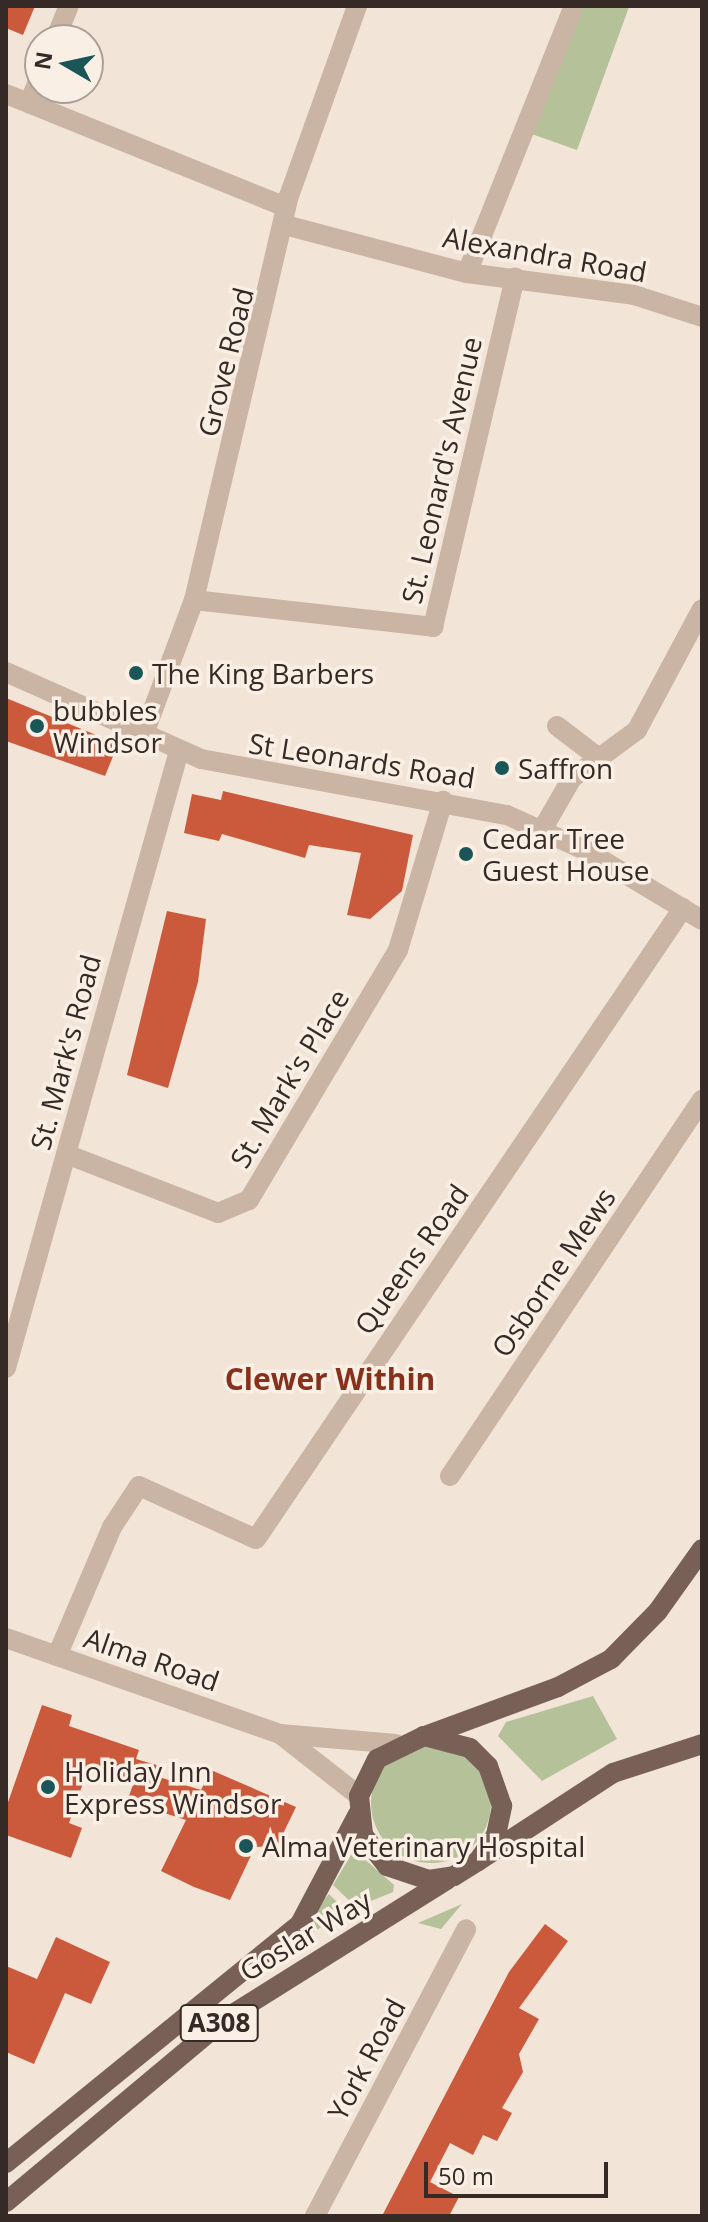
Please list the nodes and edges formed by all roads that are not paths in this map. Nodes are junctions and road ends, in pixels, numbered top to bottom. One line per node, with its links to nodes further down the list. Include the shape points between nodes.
1 (357, 6): 4 (street, Grove Road)
2 (574, 6): 5 (street)
3 (31, 104): 4 (street, Alexandra Road)
4 (285, 216): 5 (street, Alexandra Road); 8 (street, Grove Road)
5 (467, 273): 6 (street, Alexandra Road)
6 (515, 277): 7 (street, Alexandra Road, via 634,295); 8 (street, St. Leonard's Avenue, via 433,627)
7 (702, 317)
8 (194, 600): 12 (street, Grove Road)
9 (702, 609): 14 (street, via 637,730)
10 (6, 672): 12 (street, St Leonards Road)
11 (557, 726): 14 (street)
12 (145, 731): 13 (street, St Leonards Road)
13 (179, 751): 15 (street, St Leonards Road, via 273,777); 20 (street, St. Mark's Road)
14 (599, 758): 16 (street, via 572,778)
15 (443, 801): 16 (street, St Leonards Road); 20 (street, St. Mark's Place, via 398,950 249,1200 218,1213)
16 (542, 830): 17 (street, St Leonards Road)
17 (683, 908): 18 (street, St Leonards Road); 25 (street, Queens Road, via 256,1539 139,1486 112,1527)
18 (702, 920)
19 (702, 1099): 22 (street, Osborne Mews)
20 (66, 1154): 21 (street, St. Mark's Road)
21 (6, 1368)
22 (450, 1476)
23 (702, 1549): 27 (main road, via 658,1611 611,1659 558,1687)
24 (6, 1638): 25 (street, Alma Road)
25 (57, 1656): 26 (street, Alma Road)
26 (280, 1734): 28 (street, Alma Road); 30 (street, Alma Road)
27 (424, 1736): 28 (main road); 31 (main road, via 470,1748 497,1782 496,1835)
28 (396, 1744): 30 (main road, A308, via 377,1759)
29 (702, 1744): 31 (main road, A308, via 613,1773)
30 (358, 1805): 32 (main road, via 363,1835 387,1866 409,1877); 34 (main road, Goslar Way / A308, via 300,1924)
31 (478, 1861): 32 (main road, A308)
32 (454, 1876): 35 (main road, Goslar Way / A308, via 225,2019)
33 (466, 1929): 36 (street, York Road)
34 (6, 2163)
35 (6, 2202)
36 (315, 2216)

